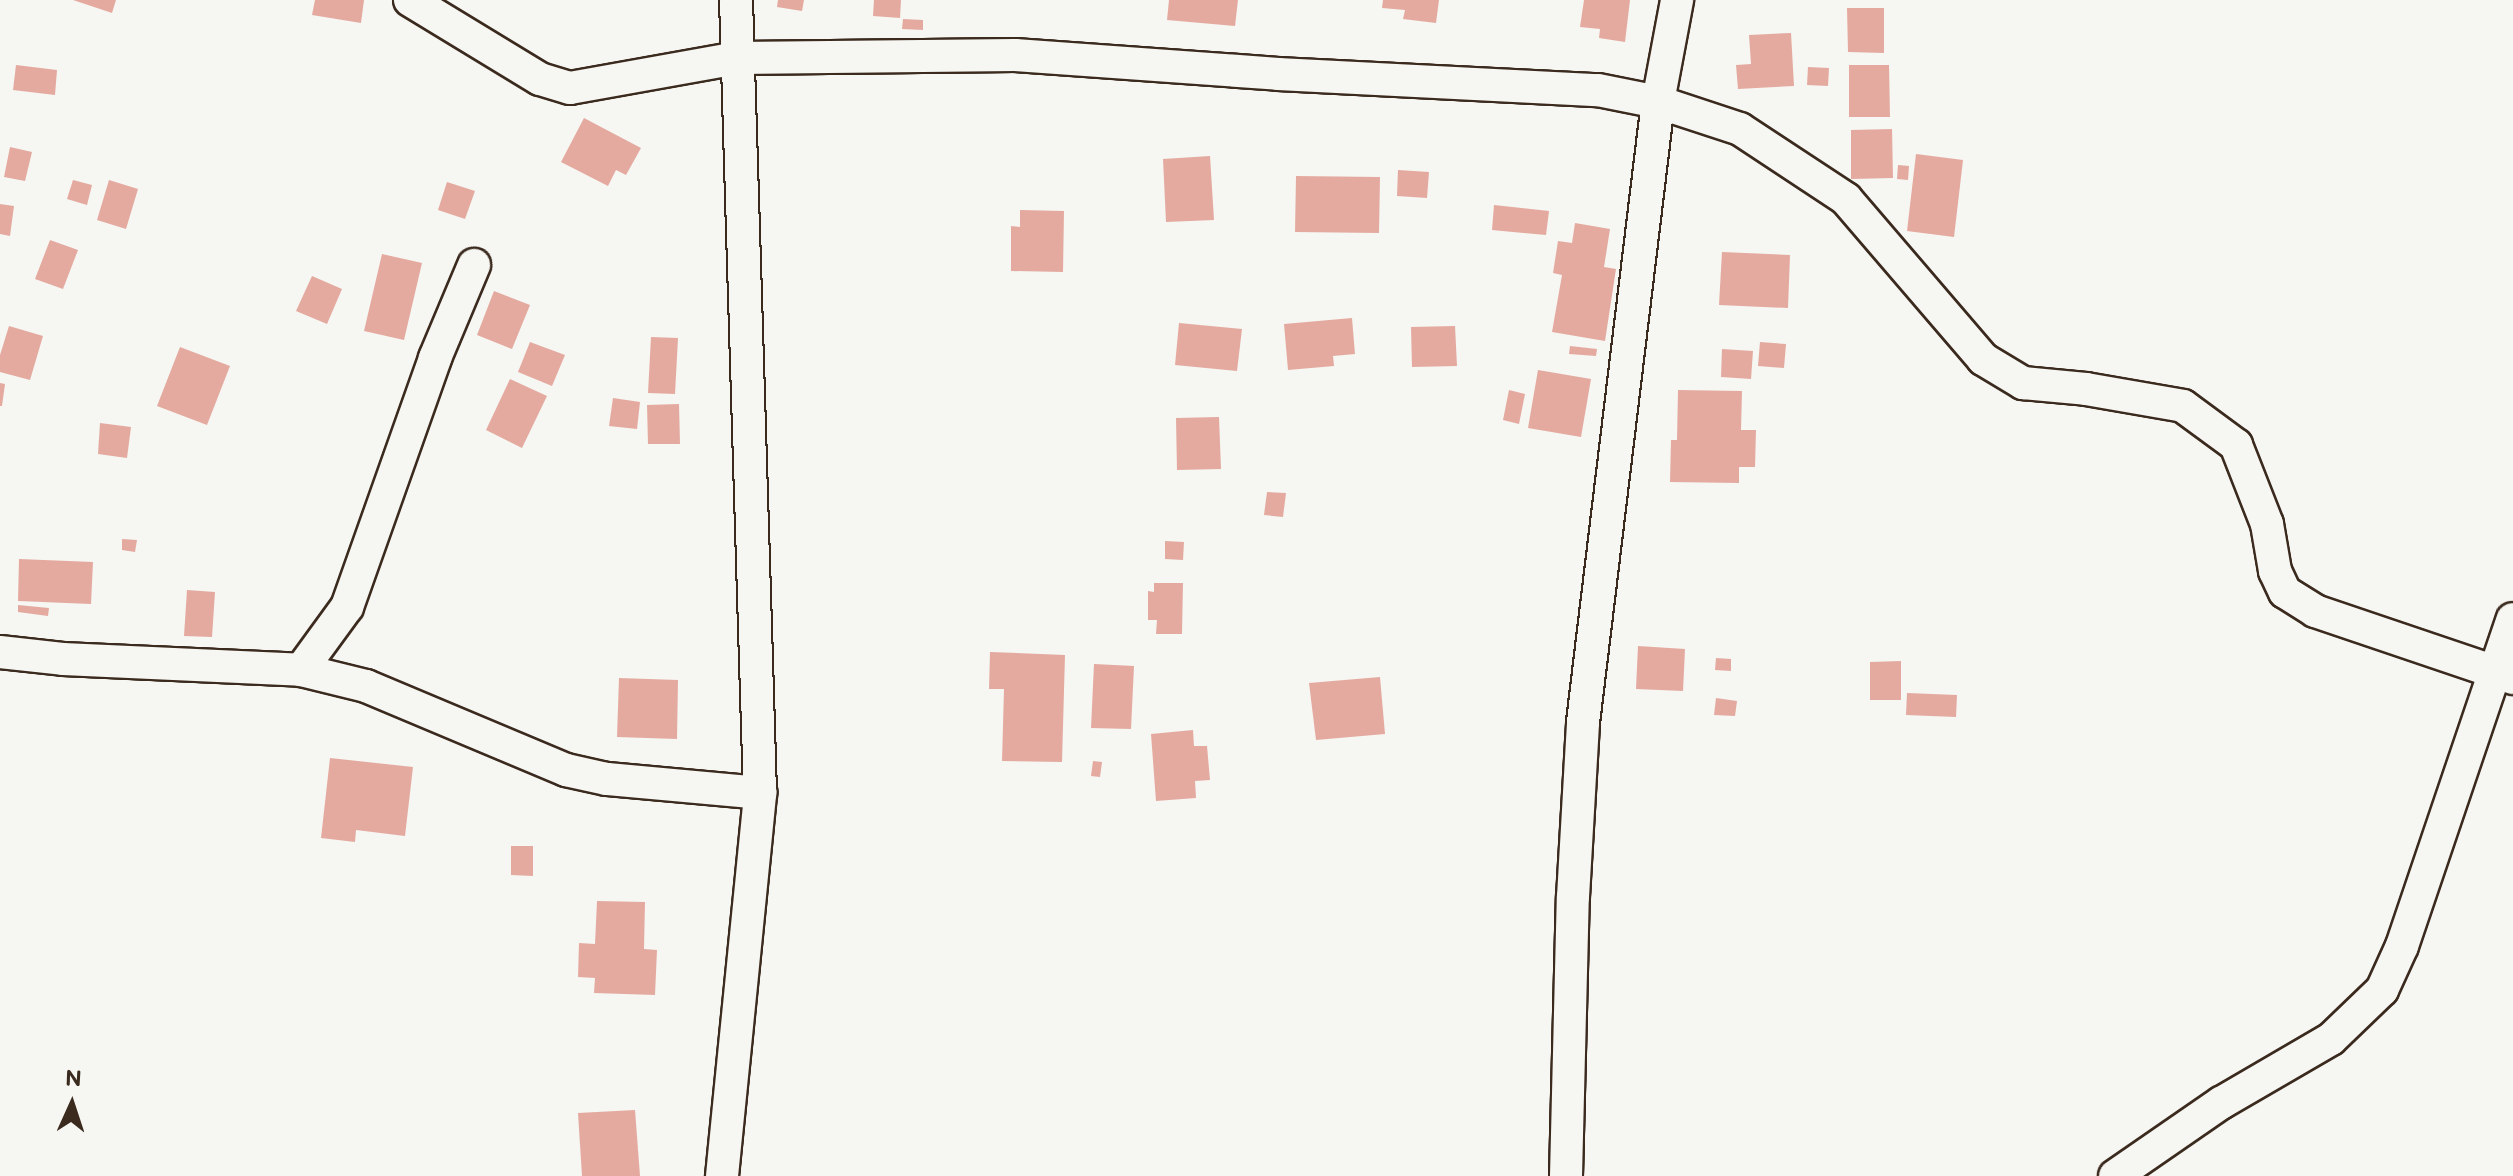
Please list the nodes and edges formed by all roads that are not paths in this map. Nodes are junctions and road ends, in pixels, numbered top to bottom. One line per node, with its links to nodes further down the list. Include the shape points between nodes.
1 (410, 0): 4 (street, via 540,79 570,88)
2 (736, 0): 4 (street)
3 (1677, 0): 5 (street)
4 (737, 58): 5 (street, via 1015,55 1598,90); 11 (street)
5 (1658, 102): 10 (street, via 1740,129 1846,199 1983,359 2023,383 2183,406 2236,445 2267,524 2275,571 2285,592 2315,611); 13 (street, via 1583,722)
6 (474, 265): 9 (street, via 435,358 347,607)
7 (2513, 619): 10 (street)
8 (0, 652): 9 (street)
9 (301, 670): 11 (street, via 366,686 566,770 607,779)
10 (2503, 674): 14 (street, via 2483,713 2382,990 2331,1039 2221,1103)
11 (760, 793): 12 (street)
12 (722, 1176)
13 (1566, 1176)
14 (2115, 1176)

